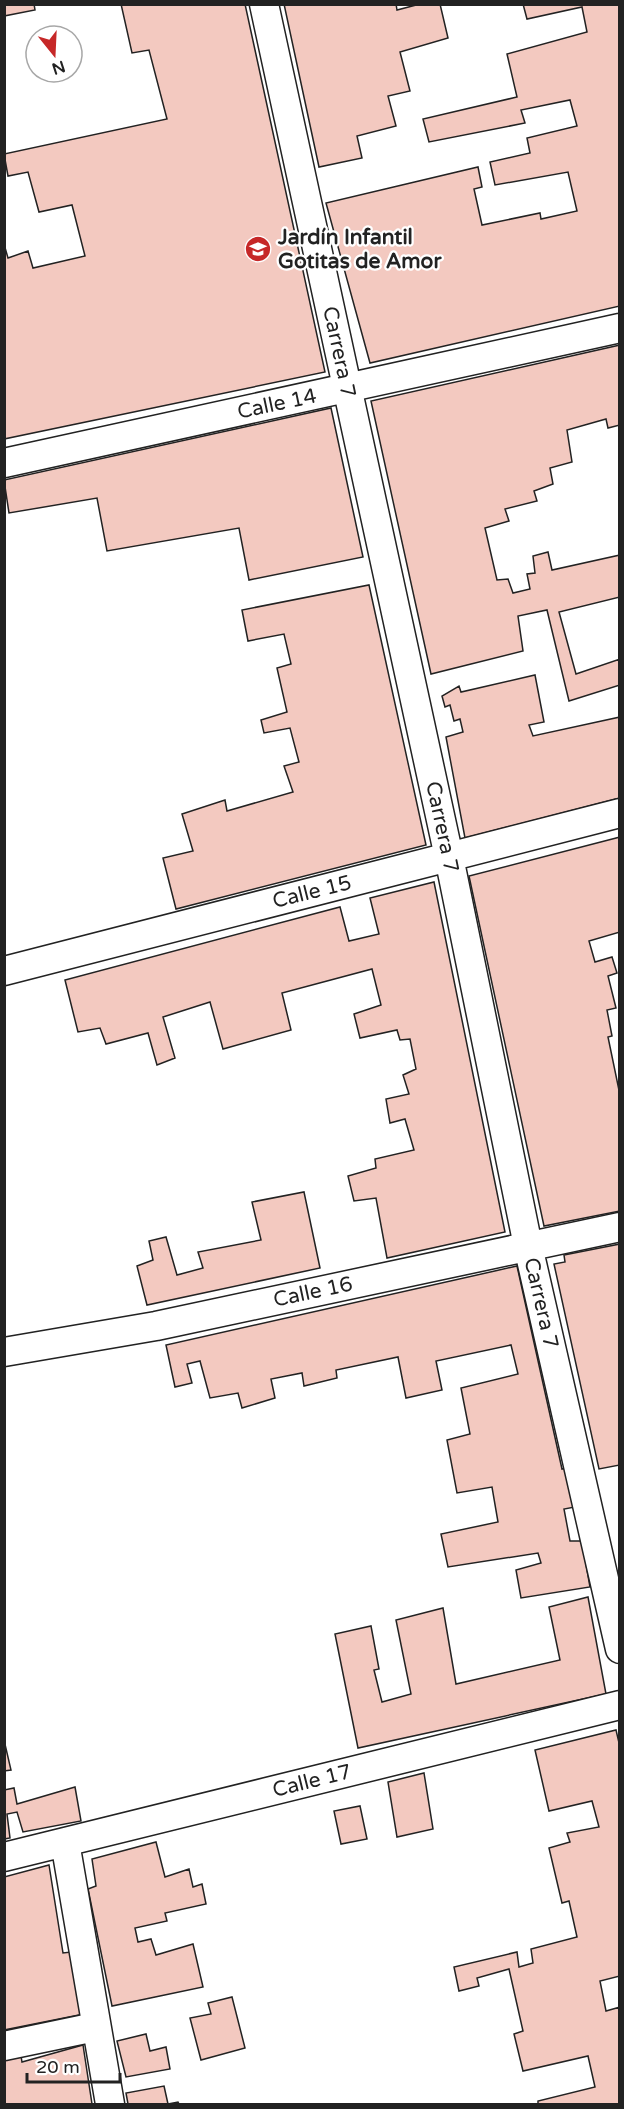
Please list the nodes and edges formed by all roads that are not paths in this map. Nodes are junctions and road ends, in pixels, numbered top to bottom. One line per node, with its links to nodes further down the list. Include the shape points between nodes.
1 (264, 4): 3 (street, Carrera 7)
2 (620, 327): 3 (street, Calle 14)
3 (346, 389): 4 (street, Calle 14); 6 (street, Carrera 7)
4 (4, 463)
5 (620, 813): 6 (street, Calle 15)
6 (449, 857): 7 (street, Calle 15); 9 (street, Carrera 7)
7 (4, 971)
8 (620, 1227): 9 (street, Calle 16)
9 (528, 1246): 10 (street, Calle 16, via 156,1326); 11 (street, Carrera 7)
10 (4, 1352)
11 (620, 1649)
12 (620, 1705): 13 (street, Calle 17)
13 (65, 1842): 14 (street, Calle 17); 15 (street)
14 (4, 1857)
15 (95, 2027): 16 (street); 17 (street)
16 (4, 2046)
17 (110, 2104)

